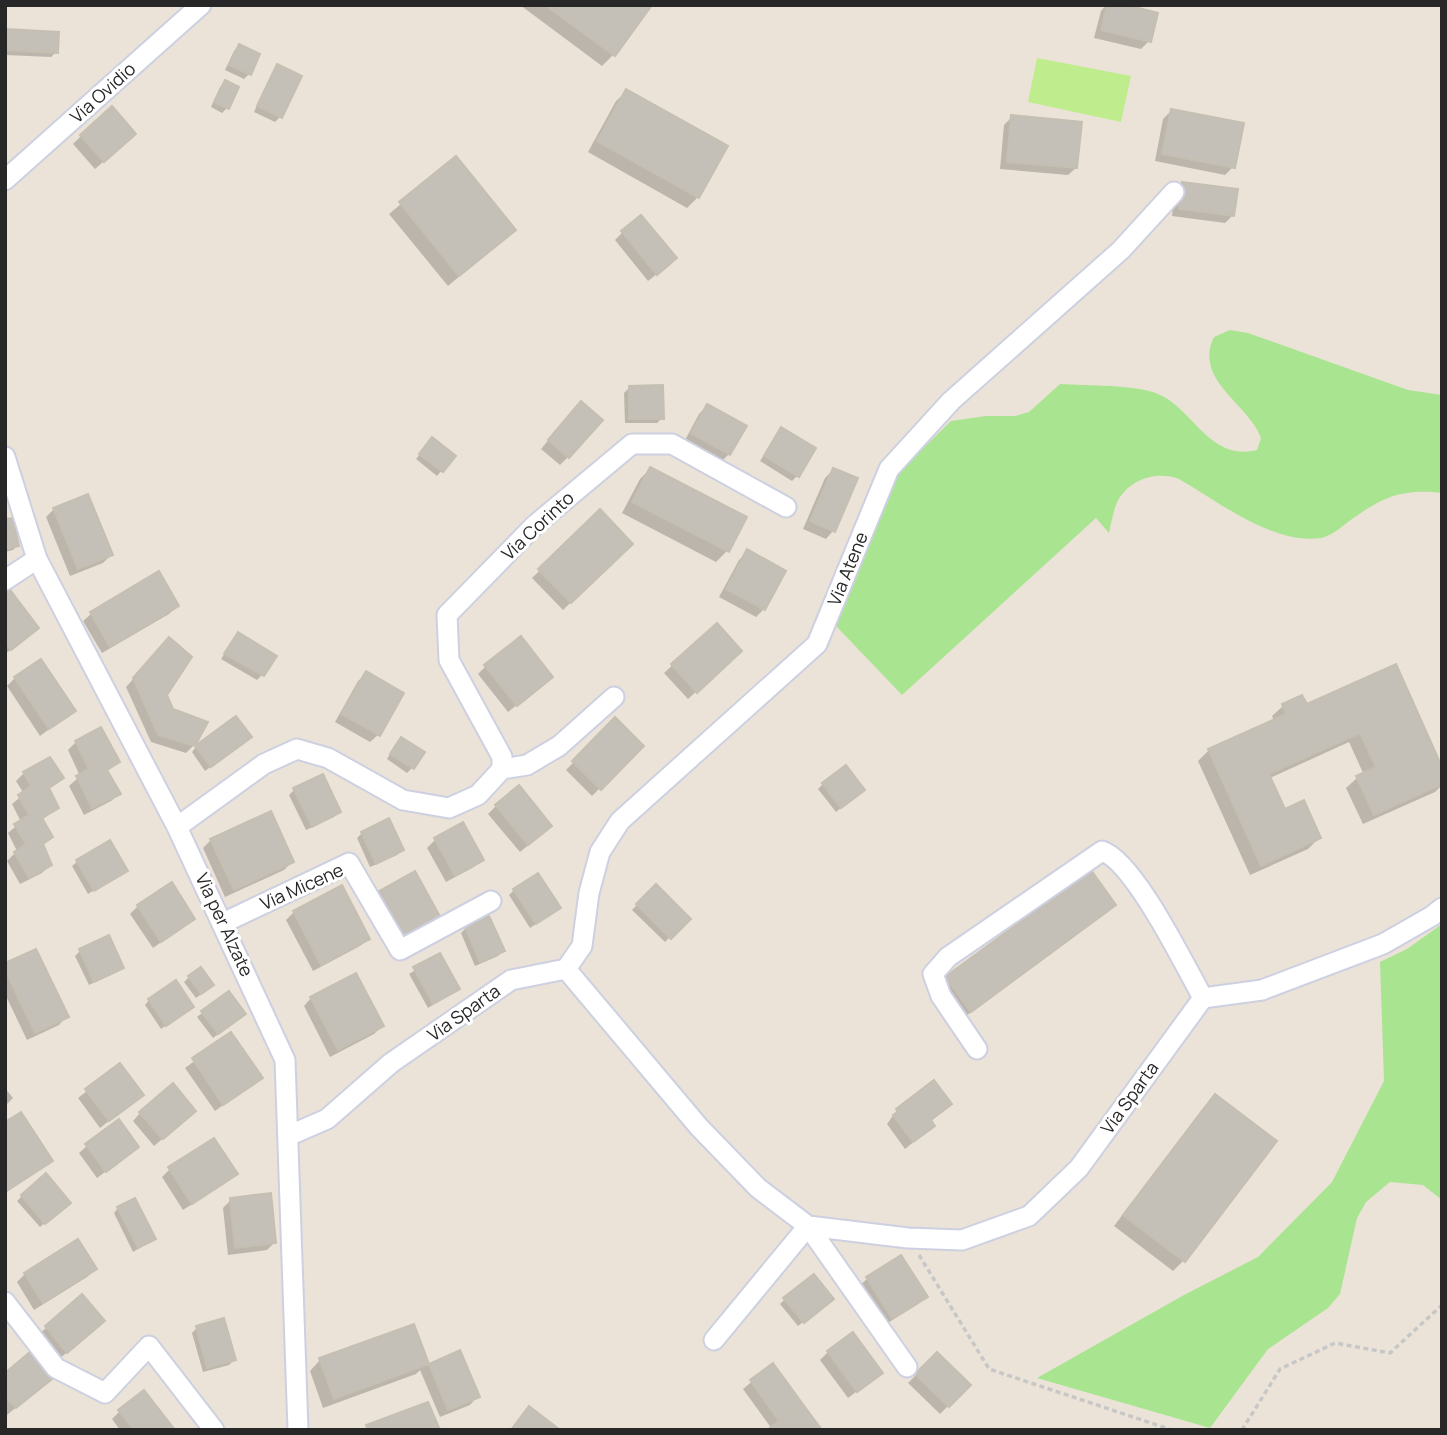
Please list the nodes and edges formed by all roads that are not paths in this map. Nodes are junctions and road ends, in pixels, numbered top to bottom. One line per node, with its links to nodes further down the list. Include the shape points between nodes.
1 (201, 5): 2 (street, Via Ovidio)
2 (5, 180)
3 (1174, 192): 14 (street, Via Atene, via 1121,250 951,401 889,470 817,644 620,821 600,852 582,946)
4 (5, 457): 6 (street, Via per Alzate)
5 (786, 508): 9 (street, Via Corinto, via 672,444 632,444 535,525 447,615 449,660 502,757)
6 (37, 559): 7 (street); 10 (street, Via per Alzate)
7 (5, 580)
8 (614, 697): 9 (street, via 559,746 527,765)
9 (502, 769): 10 (street, via 478,795 449,808 403,800 328,758 297,749 264,764)
10 (177, 827): 13 (street, Via per Alzate)
11 (491, 901): 13 (street, Via Micene, via 400,950 349,863)
12 (1442, 908): 15 (street, via 1383,944 1262,990)
13 (223, 923): 17 (street, Via per Alzate, via 285,1060)
14 (566, 969): 17 (street, Via Sparta, via 511,980 391,1063 327,1119); 18 (street, via 699,1127 758,1188)
15 (1203, 998): 16 (street, via 1129,873 1102,851 935,969 941,996); 18 (street, Via Sparta, via 1079,1168 1029,1216 962,1240)
16 (977, 1049)
17 (288, 1136): 23 (street, Via per Alzate)
18 (808, 1226): 20 (street); 21 (street)
19 (5, 1302): 22 (street, via 57,1368 105,1393 149,1346)
20 (714, 1340)
21 (907, 1367)
22 (214, 1430)
23 (298, 1430)

